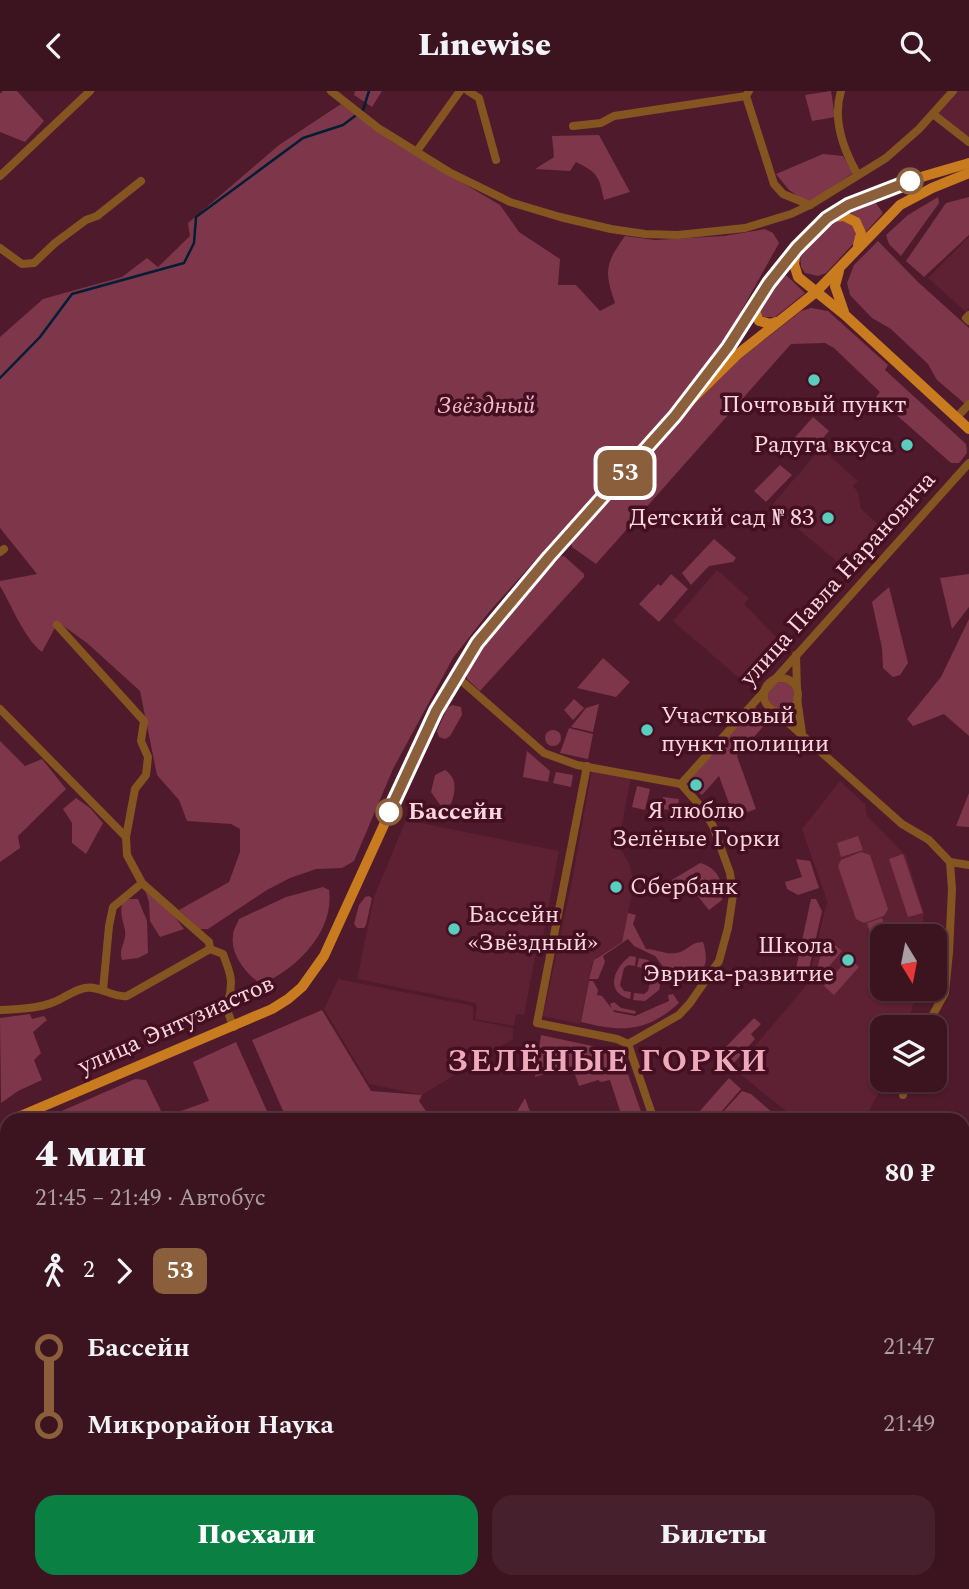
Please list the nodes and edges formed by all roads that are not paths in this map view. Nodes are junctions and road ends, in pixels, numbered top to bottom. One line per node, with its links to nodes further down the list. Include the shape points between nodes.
1 (90, 91): 16 (street)
2 (331, 91): 11 (street)
3 (460, 91): 11 (street)
4 (468, 91): 12 (street, via 479,98)
5 (841, 91): 15 (street, via 838,114 844,151)
6 (953, 91): 8 (street)
7 (748, 94): 9 (street); 18 (street, via 774,184 783,194)
8 (933, 114): 10 (street); 15 (street, via 886,158)
9 (573, 126)
10 (969, 142)
11 (417, 151): 18 (street, via 510,202 645,234 745,228)
12 (496, 160)
13 (969, 163): 19 (main road, улица Энтузиастов, via 873,195)
14 (969, 173): 22 (main road, улица Энтузиастов, via 900,205)
15 (858, 175): 18 (street)
16 (0, 176)
17 (141, 181): 20 (street, via 34,263 22,264)
18 (810, 205)
19 (827, 218): 21 (main road, улица Энтузиастов); 22 (main road, via 844,216 856,222 860,233)
20 (0, 248)
21 (797, 248): 24 (main road, via 795,270); 25 (main road, улица Энтузиастов)
22 (857, 248): 23 (main road, улица Энтузиастов)
23 (840, 267): 24 (main road, улица Энтузиастов); 26 (main road, via 835,286)
24 (816, 292): 26 (main road); 29 (main road, улица Энтузиастов)
25 (755, 304): 29 (main road, via 760,321); 31 (main road, улица Энтузиастов)
26 (845, 315): 32 (main road)
27 (969, 315): 28 (street)
28 (969, 321)
29 (776, 322): 31 (main road, улица Энтузиастов)
30 (969, 404): 32 (street)
31 (675, 416): 37 (main road, улица Энтузиастов, via 491,625)
32 (956, 418): 33 (main road)
33 (969, 429)
34 (969, 463): 36 (street, улица Павла Нарановича)
35 (57, 625): 47 (street, via 144,721 141,741 149,757 146,775 135,789)
36 (796, 655): 38 (street, улица Павла Нарановича); 40 (street)
37 (456, 676): 45 (street, via 544,753); 55 (main road, улица Энтузиастов, via 317,967 288,999)
38 (768, 684): 39 (street, улица Павла Нарановича); 40 (street, via 787,680); 41 (street)
39 (759, 695): 41 (street); 46 (street, улица Павла Нарановича)
40 (797, 695): 43 (street, via 789,710); 44 (street)
41 (766, 703): 43 (street)
42 (0, 709): 47 (street)
43 (775, 711): 44 (street)
44 (802, 733): 48 (street)
45 (587, 767): 46 (street); 56 (street, via 537,1023)
46 (681, 784): 56 (street, via 703,809 721,843 733,895 728,928 719,961 690,1003 671,1020)
47 (126, 837): 50 (street, via 127,855)
48 (950, 862): 49 (street); 54 (street, via 945,993)
49 (969, 865)
50 (142, 883): 51 (street, via 209,942); 52 (street, via 113,907)
51 (210, 949): 52 (street, via 137,992 121,997); 55 (street, via 223,954 229,972 225,1008)
52 (103, 990): 53 (street, via 84,988 52,1003)
53 (0, 1010)
54 (933, 1015)
55 (234, 1027): 57 (main road, улица Энтузиастов)
56 (628, 1044): 58 (street)
57 (28, 1113)
58 (652, 1113)

